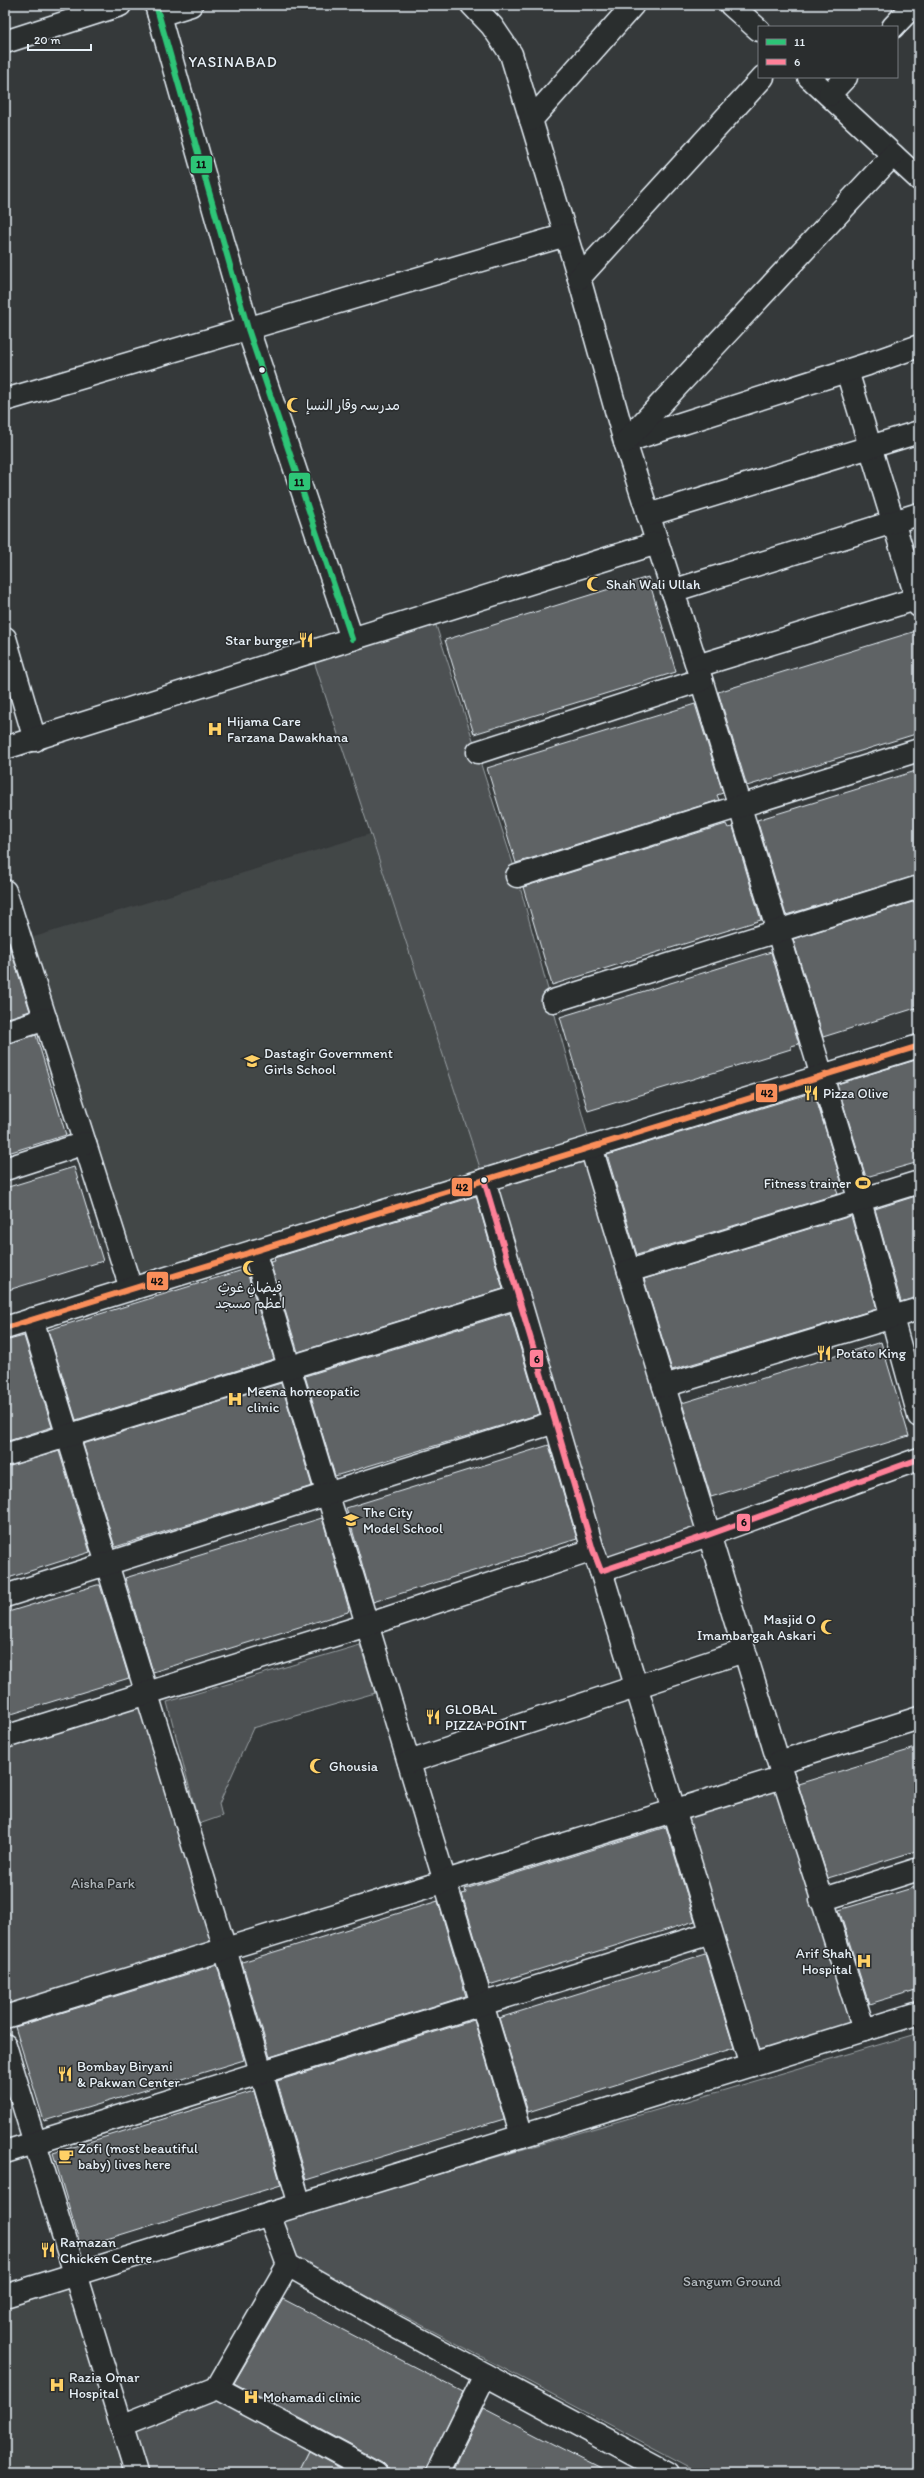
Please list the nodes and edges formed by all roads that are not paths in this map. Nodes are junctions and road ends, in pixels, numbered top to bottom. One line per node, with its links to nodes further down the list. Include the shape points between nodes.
1 (120, 5): 10 (street)
2 (191, 5): 7 (street)
3 (472, 5): 15 (street, via 492,26 511,54)
4 (633, 5): 15 (street)
5 (731, 5): 9 (street)
6 (914, 5): 8 (street)
7 (158, 10): 20 (street)
8 (894, 26)
9 (758, 29)
10 (5, 42)
11 (762, 78): 19 (street)
12 (810, 78): 14 (street)
13 (845, 78): 14 (street)
14 (829, 95): 16 (street)
15 (531, 120): 18 (street)
16 (893, 155): 17 (street); 25 (street)
17 (919, 179)
18 (566, 235): 19 (street); 20 (street)
19 (580, 278): 25 (street)
20 (248, 329): 23 (street); 34 (street)
21 (919, 346): 22 (street)
22 (847, 371): 25 (street); 26 (street)
23 (5, 400)
24 (919, 432): 26 (street)
25 (625, 442): 28 (street)
26 (870, 446): 28 (street); 29 (street)
27 (919, 514): 29 (street)
28 (648, 515): 30 (street)
29 (894, 522): 31 (street); 32 (street)
30 (657, 543): 31 (street); 34 (street)
31 (672, 591): 35 (street)
32 (918, 601): 35 (street)
33 (5, 638): 36 (street)
34 (352, 639): 36 (street)
35 (699, 673): 39 (street); 40 (street)
36 (35, 740): 37 (street)
37 (5, 748)
38 (919, 750): 40 (street)
39 (478, 752)
40 (739, 806): 41 (street); 44 (street)
41 (517, 876)
42 (919, 887): 44 (street)
43 (5, 892): 46 (street)
44 (777, 932): 45 (street); 49 (street)
45 (552, 1001)
46 (46, 1019): 47 (street); 50 (street)
47 (5, 1032)
48 (919, 1046): 49 (street)
49 (821, 1076): 51 (street); 55 (street)
50 (85, 1143): 52 (street); 58 (street)
51 (591, 1147): 53 (street); 57 (street)
52 (5, 1169)
53 (484, 1180): 56 (street); 59 (street)
54 (919, 1182): 55 (street)
55 (860, 1200): 57 (street); 61 (street)
56 (254, 1251): 58 (street); 64 (street)
57 (629, 1270): 65 (street)
58 (131, 1289): 62 (street)
59 (518, 1297): 64 (street); 67 (street)
60 (919, 1309): 61 (street)
61 (891, 1318): 65 (street); 66 (street)
62 (32, 1319): 63 (street); 68 (street)
63 (5, 1328)
64 (289, 1368): 68 (street); 71 (street)
65 (664, 1386): 72 (street)
66 (919, 1416)
67 (555, 1422): 71 (street); 73 (street)
68 (68, 1436): 69 (street); 74 (street)
69 (5, 1455)
70 (919, 1459): 72 (street)
71 (327, 1493): 74 (street); 77 (street)
72 (708, 1535): 75 (street); 78 (street)
73 (593, 1550): 75 (street); 77 (street)
74 (106, 1562): 76 (street); 80 (street)
75 (601, 1571): 79 (street)
76 (5, 1596)
77 (367, 1625): 80 (street); 83 (street)
78 (744, 1651): 79 (street); 84 (street)
79 (635, 1687): 83 (street); 85 (street)
80 (146, 1693): 82 (street); 90 (street)
81 (919, 1718): 84 (street)
82 (5, 1736)
83 (409, 1762): 87 (street)
84 (781, 1770): 85 (street); 88 (street)
85 (673, 1811): 87 (street); 89 (street)
86 (919, 1869): 88 (street)
87 (445, 1881): 90 (street); 91 (street)
88 (821, 1900): 94 (street)
89 (711, 1932): 91 (street); 96 (street)
90 (225, 1949): 93 (street); 97 (street)
91 (482, 2004): 97 (street); 98 (street)
92 (919, 2013): 94 (street)
93 (5, 2017)
94 (864, 2030): 96 (street)
95 (5, 2045): 99 (street)
96 (752, 2065): 98 (street)
97 (261, 2072): 99 (street); 101 (street)
98 (522, 2136): 101 (street)
99 (35, 2142): 100 (street); 104 (street)
100 (5, 2152)
101 (300, 2205): 102 (street)
102 (269, 2214): 103 (street); 104 (street)
103 (288, 2266): 106 (street); 107 (street)
104 (75, 2274): 105 (street); 108 (street)
105 (5, 2296)
106 (485, 2375): 111 (street); 112 (street)
107 (217, 2388): 108 (street); 110 (street)
108 (121, 2426): 109 (street)
109 (136, 2473)
110 (376, 2473)
111 (437, 2473)
112 (668, 2473)

